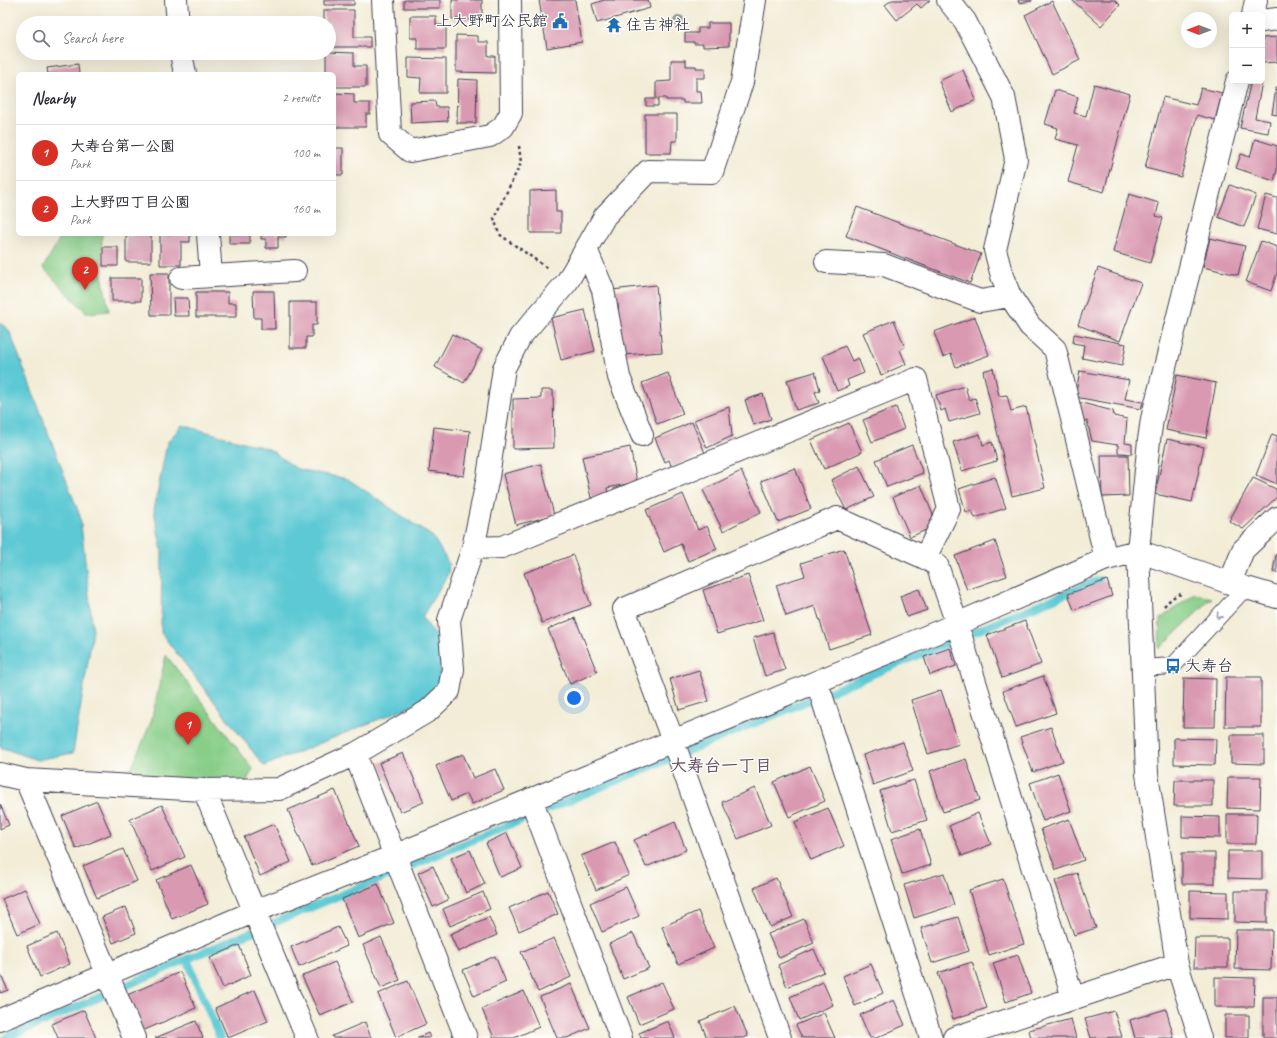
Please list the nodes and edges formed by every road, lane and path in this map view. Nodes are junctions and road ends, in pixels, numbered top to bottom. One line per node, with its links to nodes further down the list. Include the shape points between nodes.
1 (176, 0): 8 (street)
2 (383, 0): 14 (street, via 390,134 410,151 490,136)
3 (510, 0): 14 (street, via 511,113)
4 (755, 0): 16 (street, via 742,82 712,172 648,171 605,216)
5 (948, 0): 22 (street, via 965,21 1004,96 1016,159 995,250)
6 (1256, 0): 7 (street)
7 (1254, 12)
8 (177, 16)
9 (1277, 19): 10 (street)
10 (1265, 21)
11 (182, 60): 12 (street)
12 (185, 72)
13 (1235, 84): 26 (street, via 1152,419)
14 (503, 126): 21 (path, via 519,142 521,163 494,218 498,234)
15 (208, 236): 19 (street)
16 (586, 249): 21 (street); 23 (street, via 604,290 619,377)
17 (826, 262): 22 (street, via 884,264 980,301)
18 (295, 271): 19 (street)
19 (211, 276): 20 (street)
20 (182, 278)
21 (567, 282): 25 (street, via 520,337 504,368 488,477)
22 (1010, 296): 28 (street, via 1030,326 1054,348)
23 (642, 435)
24 (1277, 518): 29 (street, via 1243,550)
25 (473, 548): 27 (street, via 502,547 916,379 949,509); 37 (street, via 449,620 453,669 449,691 428,711)
26 (1138, 551): 28 (street); 29 (street); 34 (street)
27 (925, 558): 33 (street, via 937,565); 36 (street, via 837,518 624,609)
28 (1106, 559): 33 (street)
29 (1237, 586): 31 (street); 34 (lane, one-way to 34, via 1173,666)
30 (1184, 593): 32 (path, via 1172,598)
31 (1277, 597)
32 (1163, 607)
33 (956, 624): 35 (street); 46 (street)
34 (1143, 668): 44 (street, via 1147,774)
35 (817, 682): 36 (street); 53 (street)
36 (673, 741): 41 (street); 52 (street)
37 (355, 754): 40 (street, via 279,789); 42 (street)
38 (0, 774): 39 (street)
39 (26, 780): 40 (street); 45 (street)
40 (204, 790): 43 (street)
41 (531, 798): 42 (street); 51 (street)
42 (394, 856): 43 (street); 50 (street)
43 (254, 912): 45 (street); 49 (street)
44 (1177, 964): 46 (street); 55 (street)
45 (106, 974): 47 (street); 48 (street)
46 (1073, 998): 54 (street)
47 (0, 1020)
48 (134, 1038)
49 (306, 1038)
50 (466, 1038)
51 (621, 1038)
52 (780, 1038)
53 (931, 1038)
54 (954, 1038)
55 (1200, 1038)

